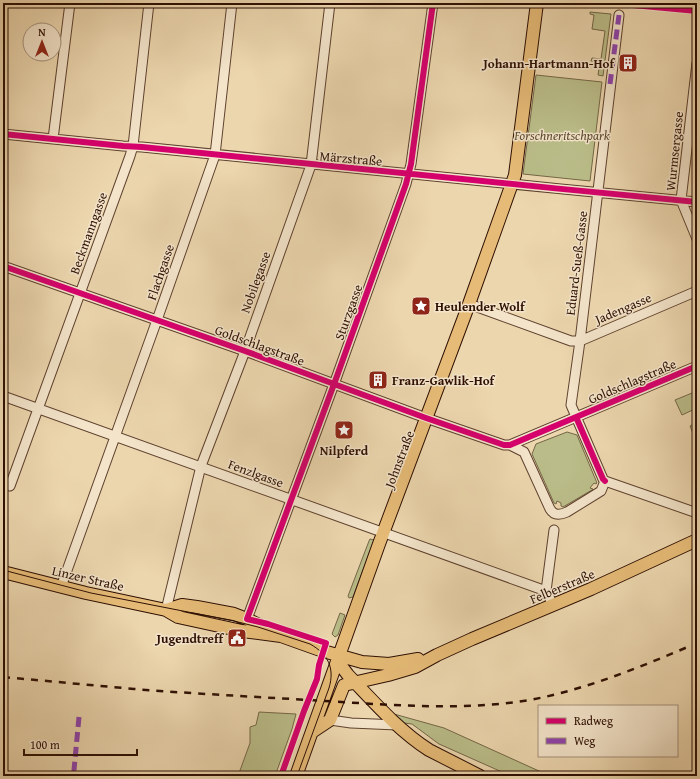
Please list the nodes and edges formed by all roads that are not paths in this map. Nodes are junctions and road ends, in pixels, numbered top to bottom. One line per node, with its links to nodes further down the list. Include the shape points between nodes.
1 (70, 3): 10 (street)
2 (149, 3): 11 (street, Beckmanngasse)
3 (232, 3): 12 (street, Flachgasse)
4 (330, 3): 13 (street, Nobilegasse)
5 (433, 3): 14 (street, Sturzgasse)
6 (537, 3): 15 (main road, Johnstraße)
7 (619, 15): 16 (street, Eduard-Sueß-Gasse)
8 (697, 64): 17 (street, Wurmsergasse)
9 (3, 134): 10 (street, Märzstraße)
10 (53, 139): 11 (street, Märzstraße)
11 (132, 146): 12 (street, Märzstraße); 22 (street, Beckmanngasse)
12 (215, 155): 13 (street, Märzstraße); 24 (street, Flachgasse)
13 (311, 165): 14 (street, Märzstraße); 26 (street, Nobilegasse)
14 (409, 174): 15 (street, Märzstraße); 28 (street, Sturzgasse)
15 (512, 184): 16 (street, Märzstraße); 23 (main road, Johnstraße)
16 (598, 192): 17 (street, Märzstraße); 25 (street, Eduard-Sueß-Gasse)
17 (681, 200): 18 (street, Märzstraße); 19 (street, Wurmsergasse)
18 (697, 202)
19 (697, 239)
20 (3, 266): 22 (street, Goldschlagstraße)
21 (697, 292): 25 (street, Jadengasse)
22 (80, 294): 24 (street, Goldschlagstraße); 30 (street, Beckmanngasse)
23 (469, 304): 25 (street, via 571,341); 32 (main road, Johnstraße)
24 (157, 320): 26 (street, Goldschlagstraße); 33 (street, Flachgasse)
25 (580, 340): 31 (street, Eduard-Sueß-Gasse, via 571,405)
26 (244, 351): 28 (street, Goldschlagstraße); 35 (street, Nobilegasse)
27 (697, 366): 31 (street, Goldschlagstraße)
28 (334, 384): 32 (street, Goldschlagstraße); 38 (street, Sturzgasse)
29 (3, 396): 30 (street, Fenzlgasse)
30 (38, 408): 33 (street, Fenzlgasse); 37 (street, Beckmanngasse)
31 (576, 417): 34 (street, Goldschlagstraße); 36 (street, Eduard-Sueß-Gasse)
32 (426, 418): 34 (street, Goldschlagstraße); 41 (main road, Johnstraße)
33 (115, 436): 35 (street, Fenzlgasse); 44 (street, Flachgasse)
34 (510, 445): 36 (street, Goldschlagstraße, via 525,455 550,509 556,514 562,515 601,491)
35 (201, 466): 38 (street, Fenzlgasse); 47 (street, Nobilegasse)
36 (605, 481): 39 (street)
37 (10, 486)
38 (291, 499): 41 (street, Fenzlgasse); 48 (street, Sturzgasse)
39 (697, 513)
40 (554, 530): 45 (street)
41 (384, 532): 45 (street, Fenzlgasse); 51 (main road, Johnstraße)
42 (697, 540): 46 (main road, Felberstraße)
43 (3, 572): 44 (main road, Linzer Straße)
44 (61, 587): 47 (main road, Linzer Straße)
45 (546, 591): 46 (street)
46 (553, 605): 50 (main road, Felberstraße)
47 (166, 610): 48 (main road, Linzer Straße, via 182,605 234,614); 49 (main road, Linzer Straße, via 178,617 242,631)
48 (247, 619): 49 (main road, Linzer Straße)
49 (281, 636): 51 (main road, Linzer Straße)
50 (437, 655): 51 (main road, Felberstraße, via 389,664 362,662); 52 (main road, Felberstraße, via 415,667)
51 (339, 656): 52 (main road, via 342,667); 55 (main road, Johnstraße)
52 (354, 682): 53 (main road, via 344,685); 54 (main road)
53 (330, 720): 54 (street); 55 (main road)
54 (397, 725): 57 (main road, via 429,750)
55 (312, 732): 56 (main road, Johnstraße)
56 (296, 776)
57 (480, 776)

